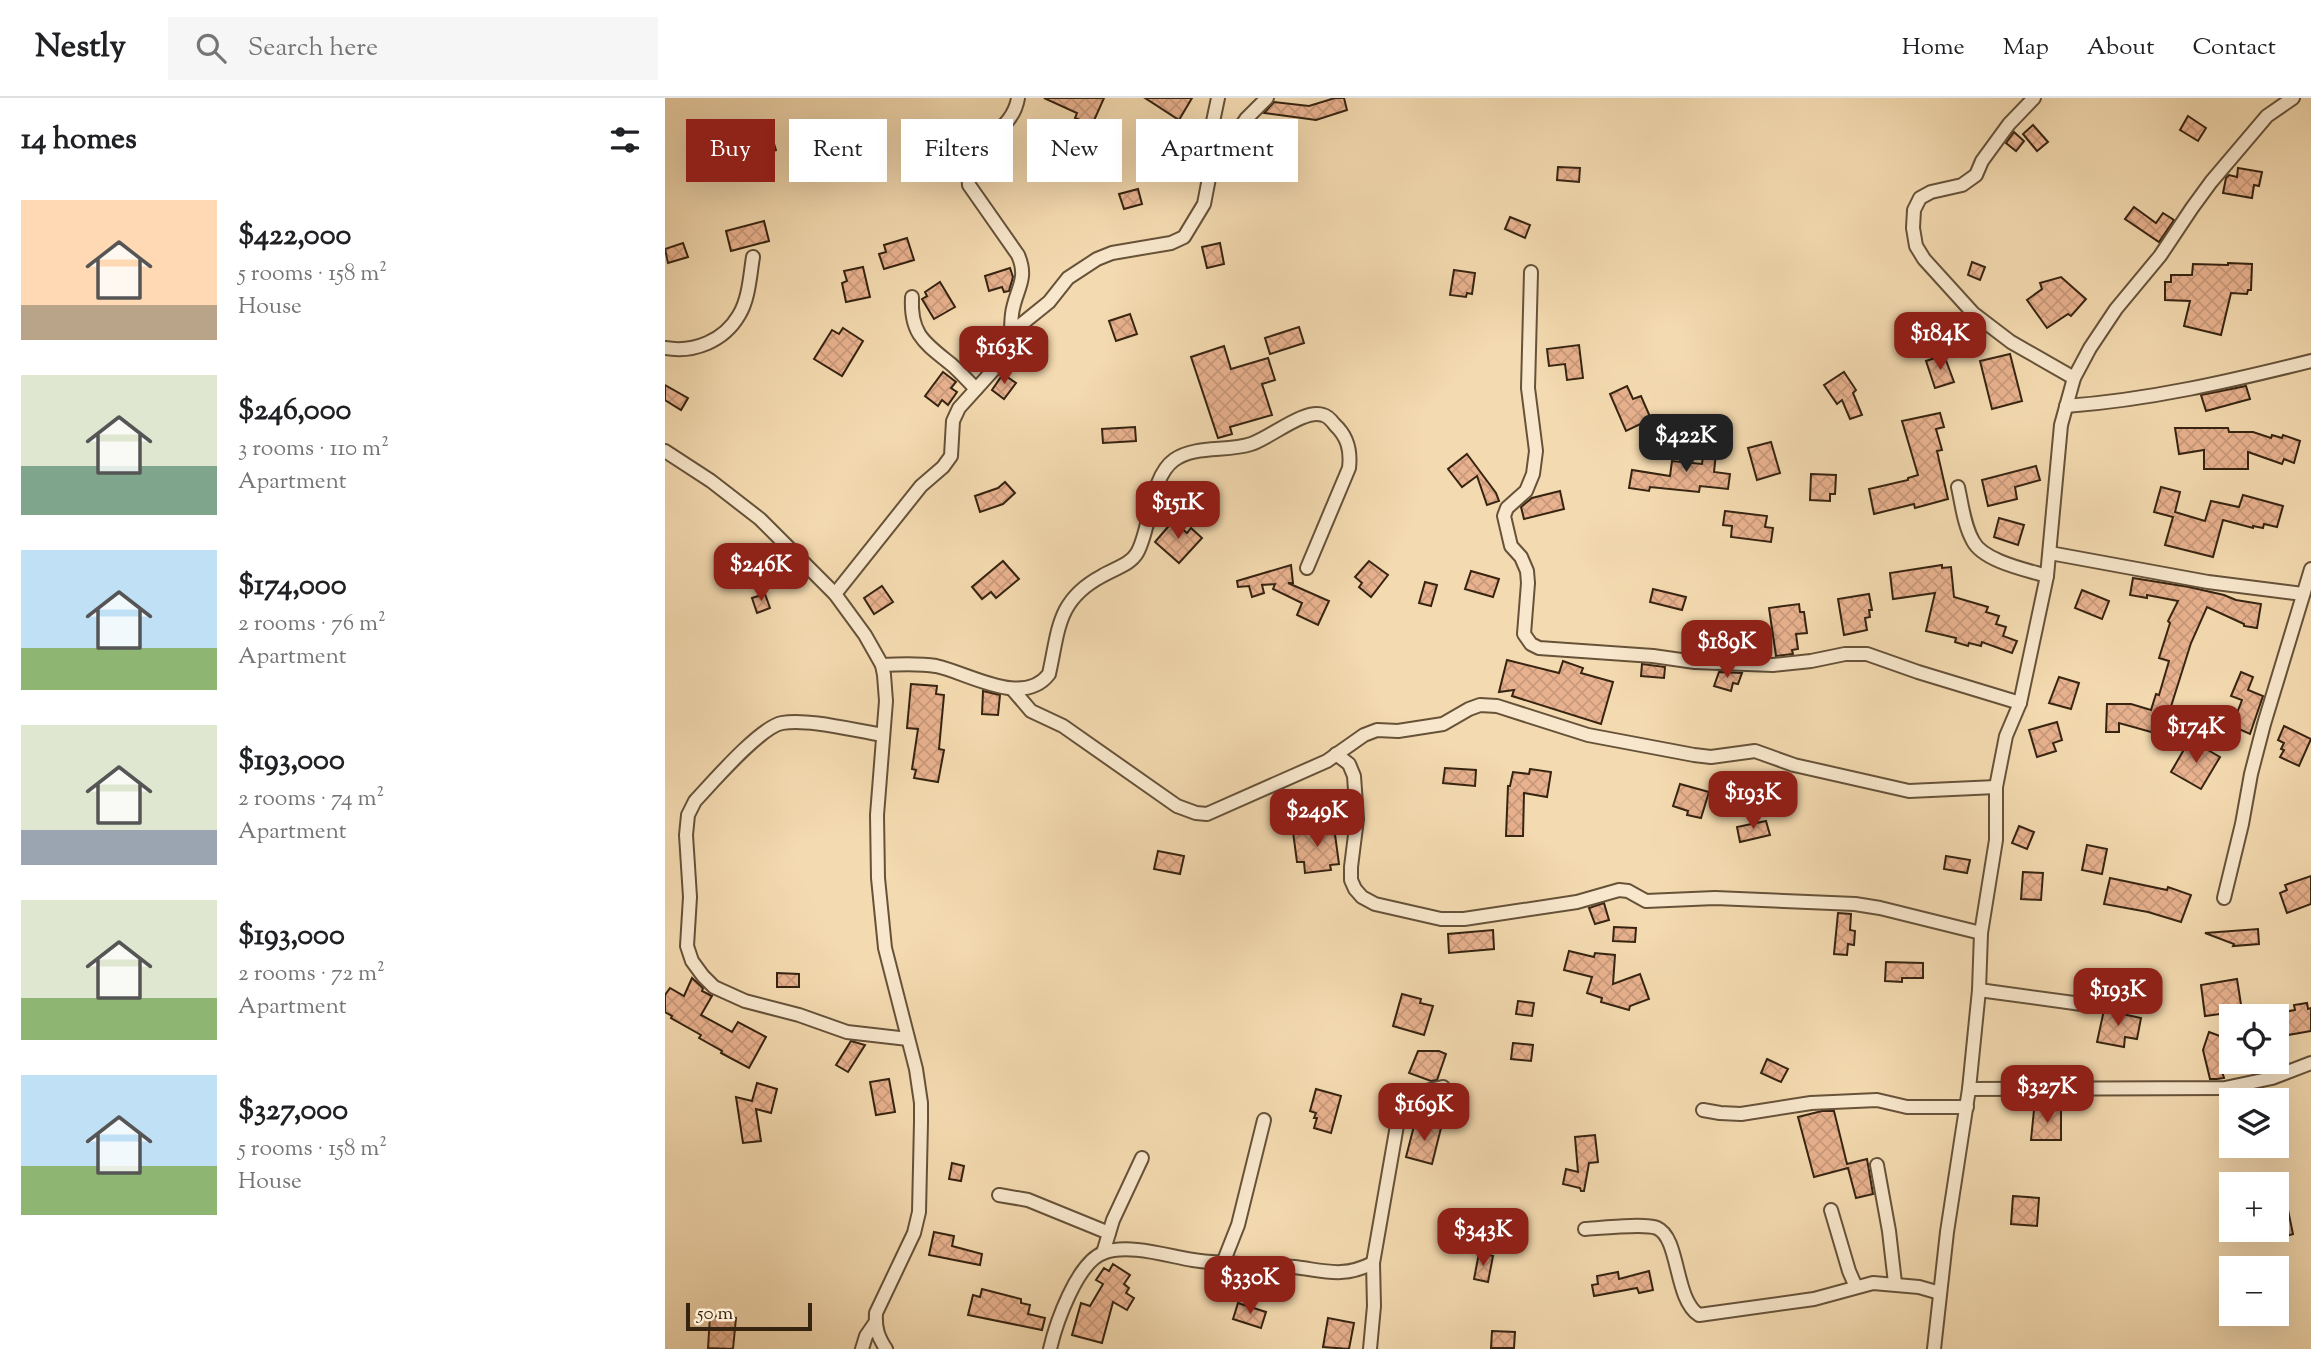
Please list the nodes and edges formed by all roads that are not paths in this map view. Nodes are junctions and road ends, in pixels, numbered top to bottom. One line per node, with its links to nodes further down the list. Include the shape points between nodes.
1 (1018, 98): 12 (street, via 1011,115 977,152 968,173 969,184 1023,268)
2 (1218, 98): 6 (street)
3 (1266, 98): 7 (street)
4 (2034, 98): 15 (street, via 2009,124 1976,175 1962,185 1920,198 1913,228 1924,258 1973,313 2011,342)
5 (2293, 98): 15 (street, via 2267,116 2211,182 2116,309)
6 (1214, 119)
7 (1246, 119)
8 (1208, 182): 12 (street, via 1204,204 1184,237 1097,259 1068,278)
9 (753, 257): 13 (street, via 740,314 724,334 689,350)
10 (1531, 272): 28 (street, via 1528,388 1536,451 1526,491 1504,516 1511,546 1527,571 1524,634 1531,644 1695,662 1773,665 1867,654)
11 (912, 297): 16 (street, via 913,321 922,340)
12 (1011, 337): 16 (street, via 996,367)
13 (665, 348)
14 (2311, 361): 17 (street, via 2213,384)
15 (2074, 378): 17 (street)
16 (975, 389): 24 (street, via 953,421 951,456 921,486)
17 (2066, 405): 20 (street)
18 (665, 451): 24 (street, via 760,519)
19 (1958, 487): 23 (street, via 1973,544 2013,566)
20 (2050, 554): 23 (street); 25 (street)
21 (1307, 568): 27 (street, via 1349,468 1350,454 1340,429 1326,415 1315,413 1251,444 1173,460 1154,496 1138,552 1072,598 1061,621 1049,674 1037,684)
22 (2311, 569): 25 (street)
23 (2047, 576): 28 (street)
24 (835, 594): 26 (street)
25 (2303, 594): 32 (street, via 2260,736)
26 (882, 664): 27 (street, via 937,666); 29 (street)
27 (1013, 690): 30 (street, via 1031,711 1063,726 1177,806 1196,813 1228,806)
28 (2020, 703): 31 (street, via 2006,736)
29 (883, 735): 36 (street, via 877,878 885,948); 36 (street, via 797,721 779,723 762,734 695,801 686,835 687,946 692,961 715,988 745,1001 847,1032)
30 (1336, 754): 31 (street, via 1377,730 1443,724 1481,705 1607,739 1711,757 1755,751 1898,790); 33 (street, via 1349,764 1354,776 1357,819 1352,880 1355,889 1375,904 1441,919 1464,919 1577,902 1619,890 1646,901 1715,898 1855,904)
31 (1996, 787): 33 (street, via 1996,840)
32 (2224, 898)
33 (1981, 933): 34 (street)
34 (1979, 990): 35 (street); 39 (street)
35 (2096, 1006)
36 (908, 1039): 55 (street, via 921,1102 919,1212)
37 (2311, 1063): 39 (street, via 2272,1078 2225,1088)
38 (1443, 1087): 51 (street, via 1412,1094 1399,1114)
39 (1969, 1089): 40 (street)
40 (1967, 1107): 41 (street, via 1907,1107 1877,1100 1811,1103 1741,1114); 54 (street)
41 (1703, 1110)
42 (1264, 1120): 50 (street, via 1238,1225)
43 (1142, 1158): 48 (street)
44 (1877, 1165): 52 (street)
45 (999, 1195): 48 (street, via 1028,1200)
46 (1831, 1210): 53 (street)
47 (1585, 1229): 53 (street, via 1646,1226 1664,1233 1688,1304 1699,1315)
48 (1109, 1233): 49 (street)
49 (1103, 1253): 50 (street, via 1144,1251); 58 (street, via 1088,1264 1072,1289)
50 (1223, 1263): 51 (street, via 1332,1273)
51 (1373, 1263): 59 (street)
52 (1895, 1283): 53 (street); 54 (street)
53 (1856, 1287)
54 (1940, 1293): 60 (street)
55 (875, 1323): 56 (street); 57 (street)
56 (862, 1349)
57 (886, 1349)
58 (1050, 1349)
59 (1370, 1349)
60 (1934, 1349)

